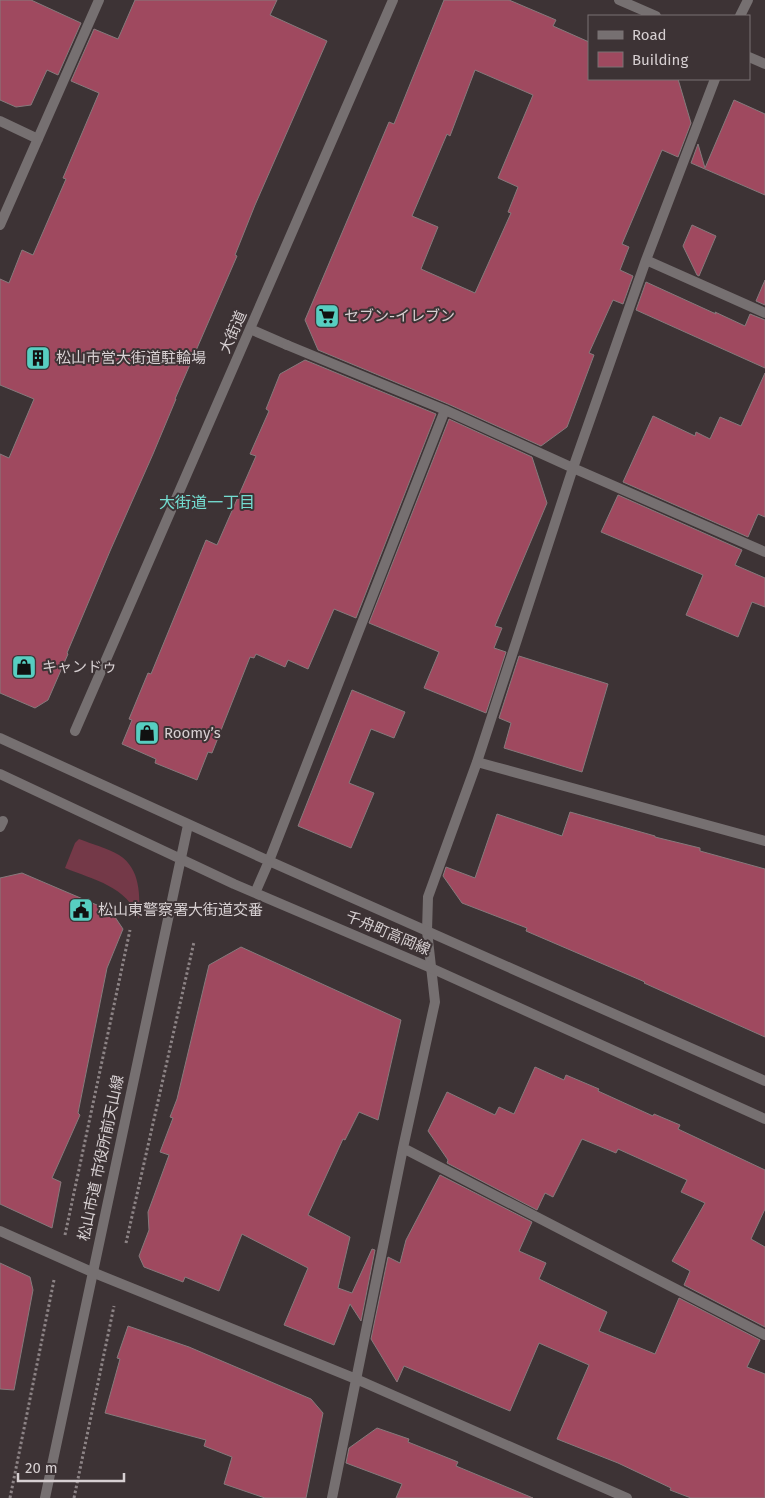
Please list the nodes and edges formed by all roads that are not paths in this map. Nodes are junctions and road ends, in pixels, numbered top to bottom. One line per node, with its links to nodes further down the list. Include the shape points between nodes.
1 (99, 0): 11 (street)
2 (393, 0): 15 (street, 大街道)
3 (619, 0): 5 (street)
4 (748, 0): 6 (street)
5 (654, 15)
6 (740, 15)
7 (750, 57): 8 (street)
8 (765, 64)
9 (715, 80): 13 (street)
10 (0, 121): 11 (street)
11 (38, 138): 12 (street)
12 (0, 225)
13 (646, 260): 14 (street); 17 (street)
14 (765, 313)
15 (250, 329): 16 (street); 19 (street, 大街道)
16 (445, 410): 17 (street); 26 (street)
17 (573, 468): 18 (street); 21 (street)
18 (765, 552)
19 (75, 731)
20 (0, 738): 23 (street, 千舟町高岡線)
21 (477, 762): 24 (street); 28 (street, via 428,897)
22 (0, 774): 25 (street, 千舟町高岡線)
23 (188, 825): 25 (street, 松山市道 市役所前天山線); 26 (street, 千舟町高岡線)
24 (765, 841)
25 (181, 859): 27 (street, 千舟町高岡線); 34 (street, 松山市道 市役所前天山線)
26 (269, 861): 27 (street); 28 (street, 千舟町高岡線)
27 (255, 893): 29 (street, 千舟町高岡線)
28 (427, 931): 29 (street); 30 (street, 千舟町高岡線)
29 (431, 968): 31 (street, 千舟町高岡線); 32 (street, via 435,1002)
30 (765, 1081)
31 (765, 1119)
32 (403, 1148): 35 (street); 36 (street)
33 (0, 1231): 34 (street)
34 (92, 1272): 36 (street); 37 (street, 松山市道 市役所前天山線)
35 (765, 1335)
36 (356, 1379): 38 (street); 39 (street)
37 (45, 1498)
38 (332, 1498)
39 (627, 1498)

